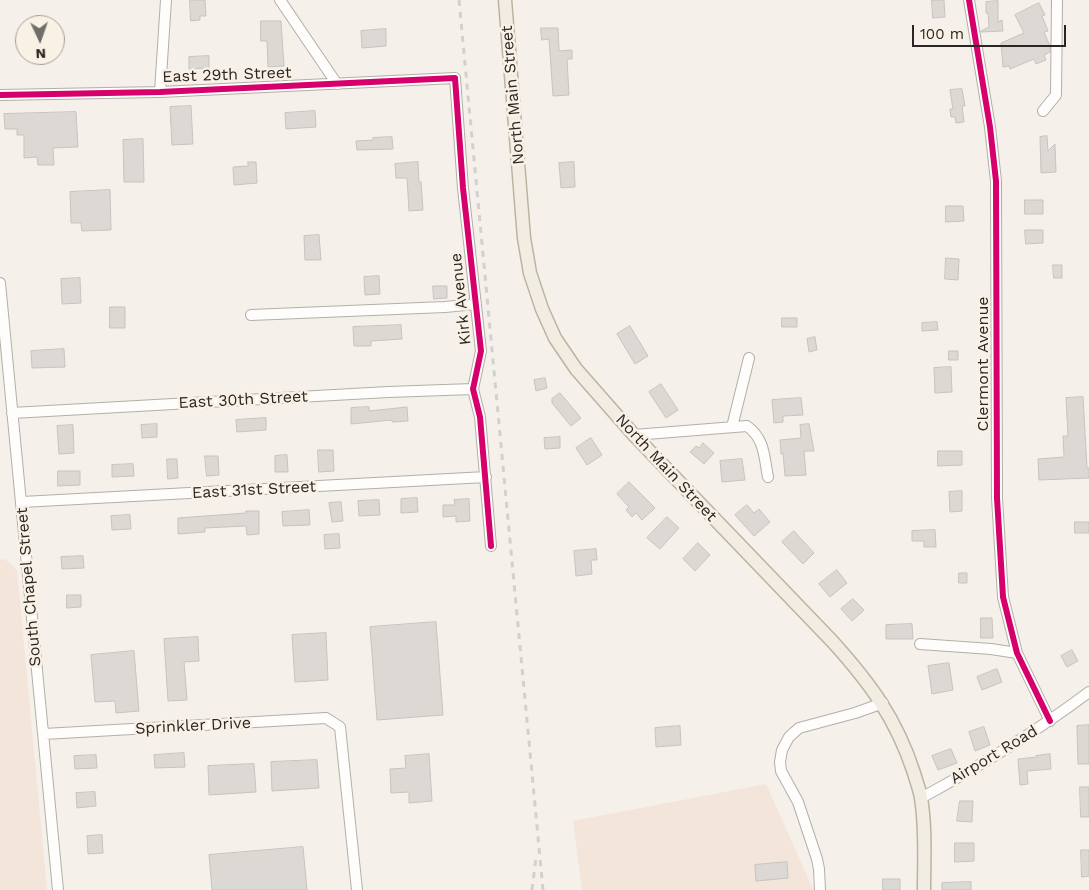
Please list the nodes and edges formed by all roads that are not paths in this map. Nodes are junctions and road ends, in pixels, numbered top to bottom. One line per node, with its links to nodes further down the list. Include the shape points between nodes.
1 (166, 0): 8 (street)
2 (280, 0): 7 (street)
3 (505, 0): 18 (main road, North Main Street, via 524,238 530,273 555,338 576,369)
4 (969, 0): 24 (street, Clermont Avenue, via 996,181 1000,557 1003,597)
5 (1057, 0): 10 (street, via 1056,95)
6 (455, 78): 7 (street, East 29th Street); 12 (street, Kirk Avenue)
7 (337, 84): 8 (street, East 29th Street)
8 (160, 92): 9 (street, East 29th Street)
9 (0, 95)
10 (1043, 112)
11 (0, 283): 16 (street, South Chapel Street)
12 (476, 304): 13 (street); 15 (street, Kirk Avenue, via 481,352)
13 (251, 315)
14 (748, 358): 17 (street)
15 (473, 389): 16 (street, East 30th Street); 19 (street, Kirk Avenue, via 480,417)
16 (12, 413): 21 (street, South Chapel Street)
17 (732, 427): 18 (street); 20 (street, via 747,426 761,440)
18 (634, 435): 26 (main road, North Main Street, via 832,641)
19 (486, 477): 21 (street, East 31st Street); 22 (street, Kirk Avenue)
20 (768, 477)
21 (22, 502): 28 (street, South Chapel Street)
22 (491, 546)
23 (920, 644): 24 (street)
24 (1017, 653): 27 (street, Clermont Avenue)
25 (1089, 692): 27 (street, Airport Road)
26 (883, 703): 29 (main road, North Main Street, via 908,753); 32 (street, via 798,728 782,750 781,771 798,802 817,858)
27 (1050, 721): 29 (street, Airport Road)
28 (44, 734): 30 (street, South Chapel Street); 31 (street, Sprinkler Drive, via 326,718 340,727)
29 (921, 798): 33 (main road, North Main Street)
30 (58, 890)
31 (357, 890)
32 (820, 890)
33 (924, 890)

